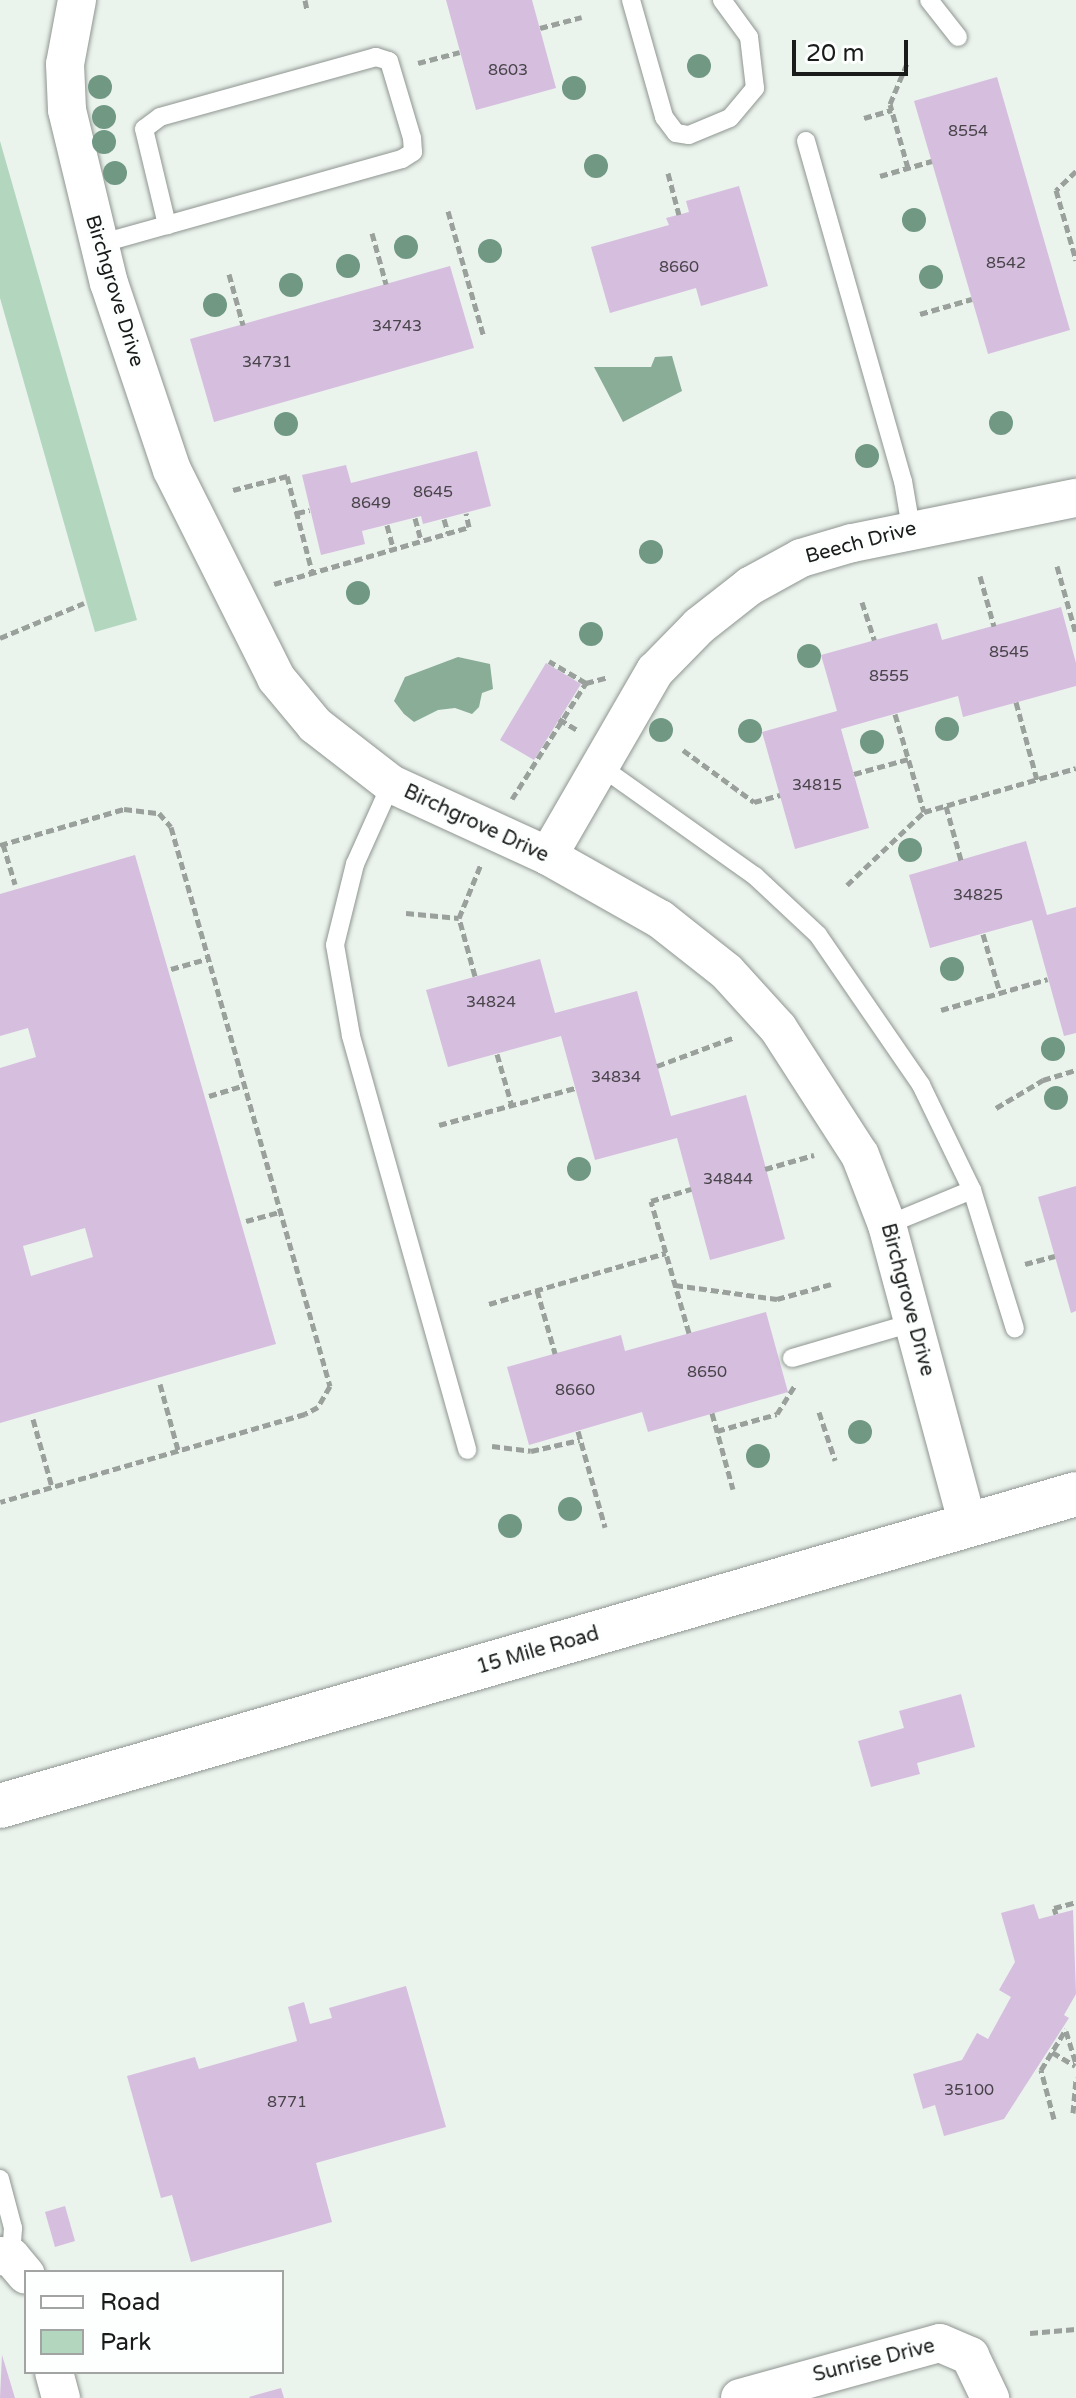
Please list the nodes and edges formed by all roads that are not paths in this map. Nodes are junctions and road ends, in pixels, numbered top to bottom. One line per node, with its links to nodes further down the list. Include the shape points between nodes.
1 (77, 0): 8 (street, Birchgrove Drive, via 65,64 67,110)
2 (631, 0): 3 (lane, via 664,117 676,133 689,135 730,118 755,88 749,37)
3 (722, 0)
4 (929, 0): 5 (lane)
5 (958, 37)
6 (806, 141): 10 (lane, via 903,481)
7 (167, 225): 7 (lane, via 413,152 389,61 376,57 160,117 144,129); 8 (lane)
8 (99, 244): 12 (street, Birchgrove Drive, via 172,470 276,678 315,725)
9 (1076, 498): 10 (street, Beech Drive)
10 (911, 528): 11 (street, Beech Drive, via 801,558 750,586 699,626 655,671)
11 (600, 766): 13 (street, Beech Drive); 14 (lane, via 755,876 818,935 921,1085)
12 (391, 784): 13 (street, Birchgrove Drive); 19 (lane, via 355,864 335,945 351,1036)
13 (548, 856): 15 (street, Birchgrove Drive, via 660,919 727,972 778,1028 860,1155)
14 (972, 1190): 15 (lane); 17 (lane)
15 (887, 1225): 16 (street, Birchgrove Drive)
16 (915, 1322): 18 (lane); 21 (street, Birchgrove Drive)
17 (1015, 1329)
18 (792, 1358)
19 (467, 1450)
20 (1076, 1494): 21 (main road, 15 Mile Road)
21 (968, 1525): 22 (main road, 15 Mile Road)
22 (0, 1806)
23 (0, 2179): 24 (lane, via 13,2228)
24 (12, 2263)
25 (55, 2374): 26 (street)
26 (61, 2398)
27 (740, 2398): 28 (street, Sunrise Drive, via 940,2343 962,2350 979,2367)
28 (990, 2398)

